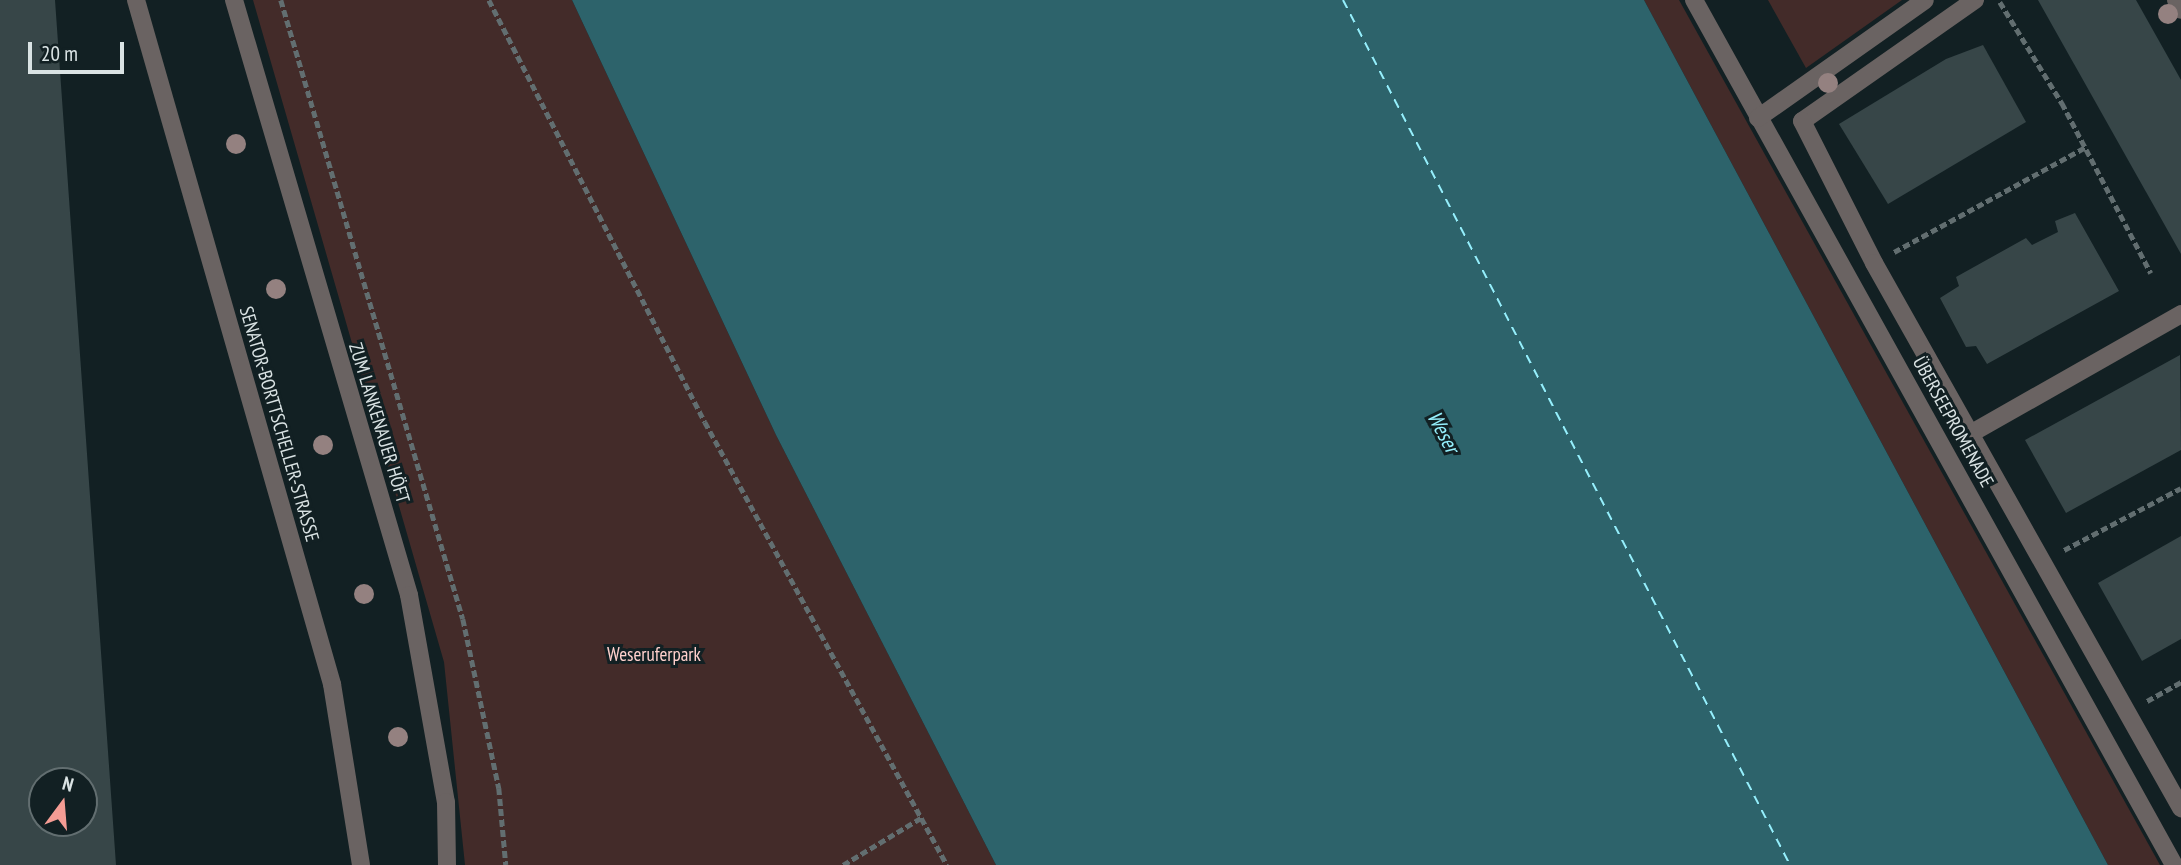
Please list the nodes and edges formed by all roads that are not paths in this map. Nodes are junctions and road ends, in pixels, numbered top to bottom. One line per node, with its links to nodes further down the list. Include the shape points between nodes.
1 (136, 0): 14 (street, SENATOR-BORTTSCHELLER-STRASSE, via 332,684)
2 (234, 0): 15 (street, ZUM LANKENAUER HÖFT, via 409,595 446,802)
3 (1694, 0): 9 (street, ÜBERSEEPROMENADE)
4 (1925, 0): 8 (street)
5 (1975, 0): 10 (street)
6 (2176, 0): 7 (street)
7 (2181, 10)
8 (1790, 96): 9 (street); 10 (street, ÜBERSEEPROMENADE)
9 (1758, 118): 16 (street, ÜBERSEEPROMENADE)
10 (1802, 121): 12 (street, ÜBERSEEPROMENADE, via 1874,263)
11 (2181, 314): 12 (street)
12 (1970, 434): 13 (street, ÜBERSEEPROMENADE)
13 (2181, 808)
14 (361, 865)
15 (447, 865)
16 (2174, 865)

